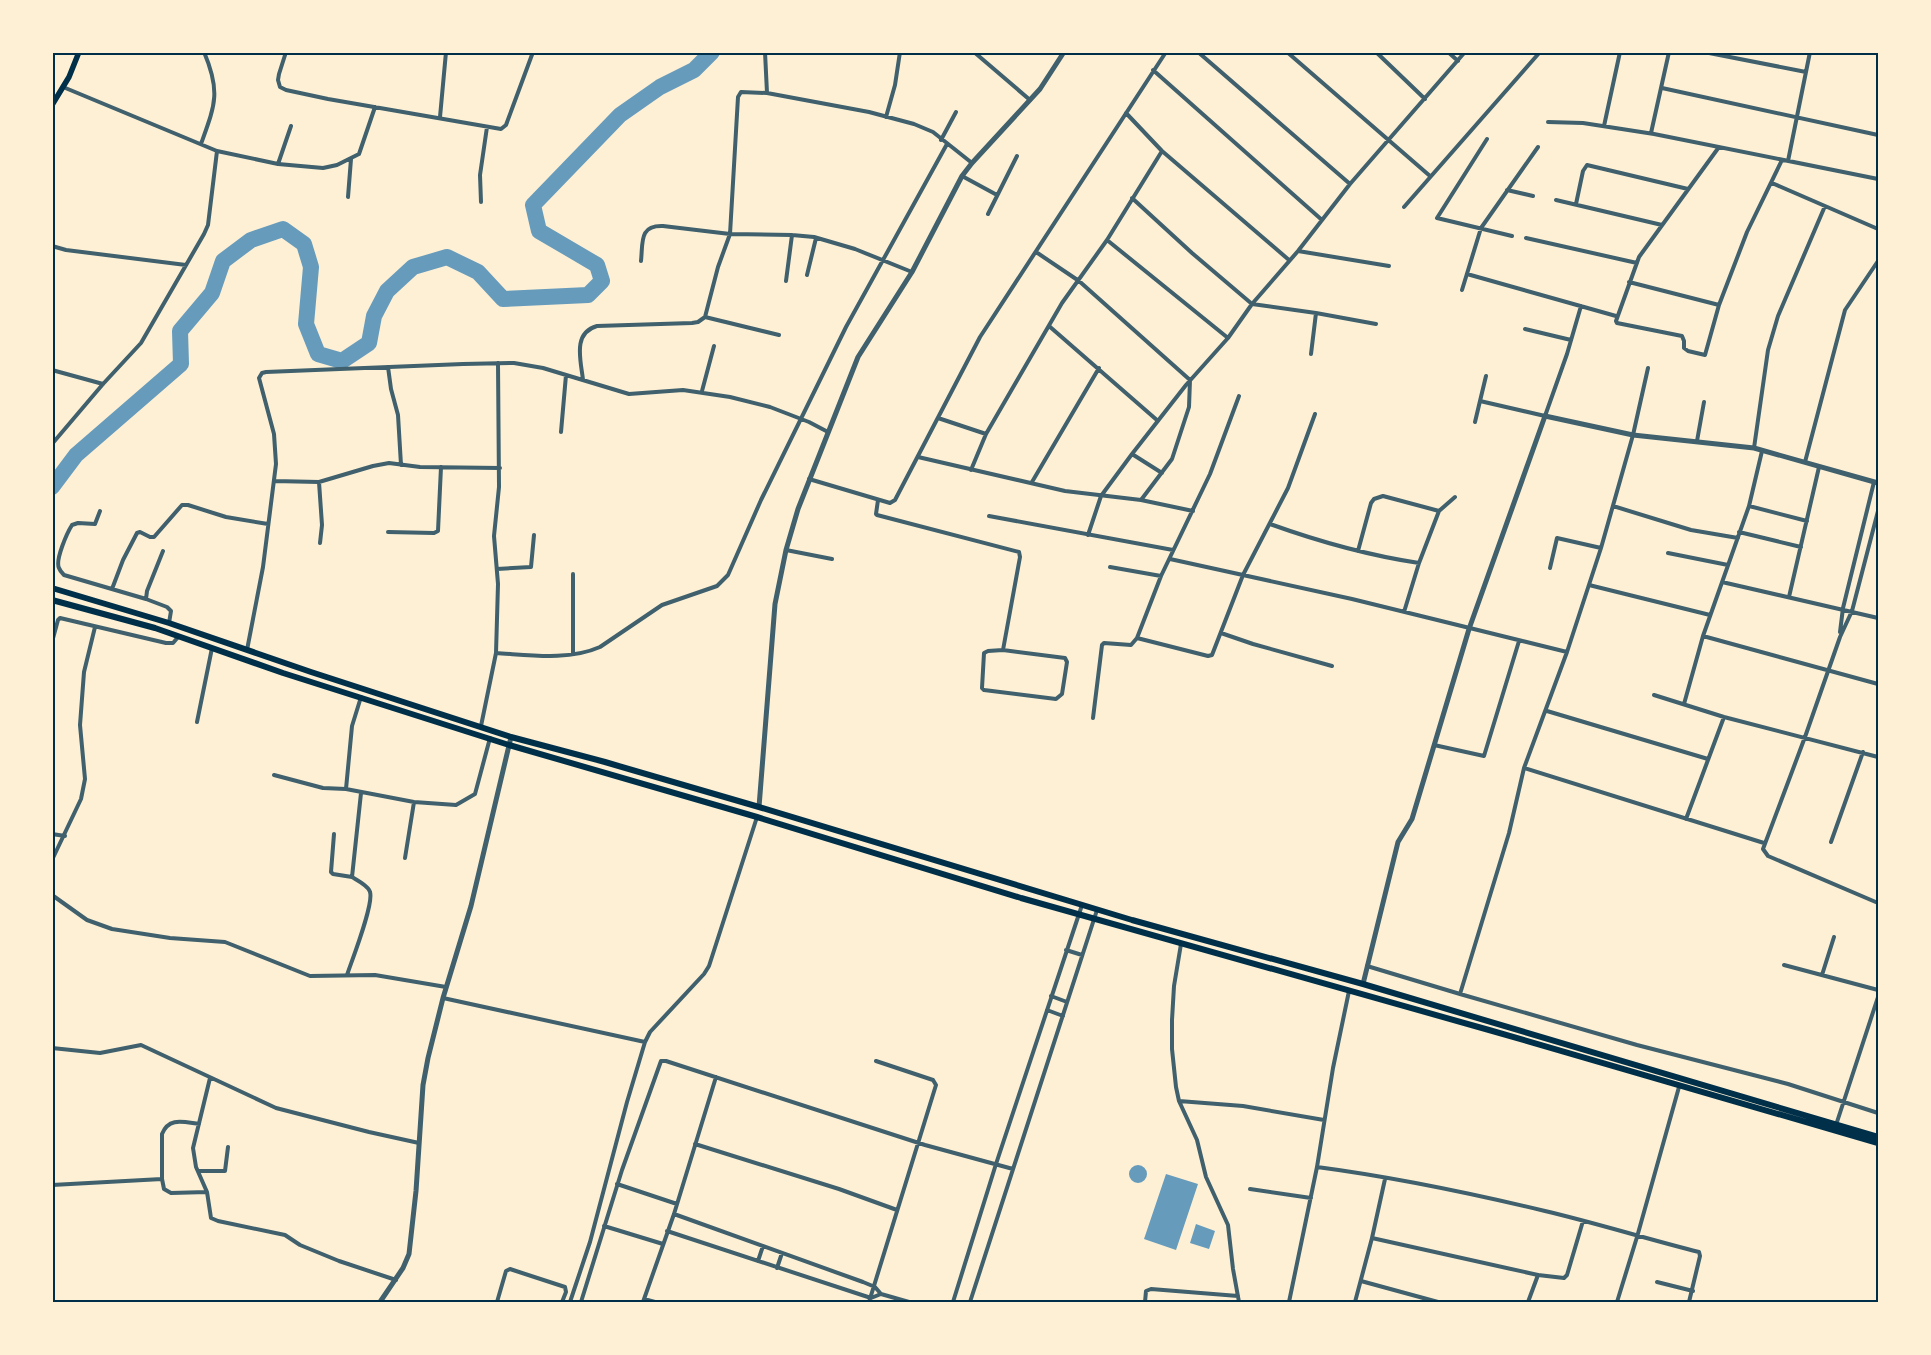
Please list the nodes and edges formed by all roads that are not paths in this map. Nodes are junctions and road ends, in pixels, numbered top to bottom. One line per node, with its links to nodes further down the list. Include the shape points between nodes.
1 (79, 52): 24 (main road)
2 (204, 52): 45 (street, via 212,70 214,98)
3 (286, 52): 30 (street, via 279,74 280,87)
4 (446, 52): 33 (street)
5 (533, 52): 39 (street, via 506,125 501,129)
6 (765, 52): 26 (street)
7 (900, 52): 34 (street)
8 (974, 52): 27 (street)
9 (1064, 52): 27 (street)
10 (1166, 52): 22 (street)
11 (1198, 52): 61 (street)
12 (1287, 52): 44 (street)
13 (1376, 52): 28 (street)
14 (1448, 52): 21 (street)
15 (1465, 52): 21 (street)
16 (1540, 52): 58 (street)
17 (1620, 52): 38 (street)
18 (1669, 52): 25 (street)
19 (1704, 52): 23 (street)
20 (1810, 52): 23 (street)
21 (1458, 61): 28 (street)
22 (1153, 70): 32 (street); 74 (street)
23 (1806, 72): 35 (street)
24 (63, 87): 29 (main road); 45 (street)
25 (1662, 88): 35 (street); 40 (street)
26 (766, 93): 34 (street); 78 (street, via 741,92 738,97)
27 (1030, 100): 55 (street)
28 (1425, 100): 44 (street)
29 (52, 105)
30 (375, 107): 33 (street); 52 (street, via 362,150)
31 (956, 112): 43 (street)
32 (1126, 113): 50 (street); 86 (street)
33 (440, 117): 39 (street)
34 (886, 117): 43 (street, via 924,127)
35 (1796, 117): 41 (street); 54 (street)
36 (1548, 122): 38 (street)
37 (291, 126): 56 (street)
38 (1604, 126): 40 (street)
39 (487, 127): 69 (street, via 480,166)
40 (1651, 133): 48 (street)
41 (1878, 135)
42 (1487, 139): 76 (street, via 1437,218)
43 (941, 140): 46 (street)
44 (1388, 140): 58 (street); 61 (street)
45 (201, 144): 49 (street)
46 (947, 144): 55 (street); 87 (street)
47 (1538, 147): 63 (street)
48 (1719, 147): 53 (street); 62 (street)
49 (217, 151): 56 (street); 92 (street, via 208,225)
50 (1162, 151): 67 (street); 88 (street)
51 (1017, 156): 64 (street)
52 (351, 159): 56 (street, via 323,168); 66 (street)
53 (1782, 160): 54 (street); 60 (street)
54 (1788, 161): 59 (street)
55 (972, 163): 57 (street)
56 (278, 164)
57 (962, 176): 64 (street); 94 (street)
58 (1430, 176): 72 (street)
59 (1878, 179)
60 (1772, 183): 71 (street); 102 (street, via 1747,232)
61 (1350, 184): 74 (street)
62 (1688, 189): 70 (street, via 1587,165); 75 (street)
63 (1507, 190): 65 (street); 76 (street)
64 (998, 195): 73 (street)
65 (1533, 196)
66 (348, 197)
67 (1132, 198): 83 (street); 101 (street)
68 (1556, 200): 70 (street)
69 (481, 202)
70 (1576, 204): 75 (street)
71 (1825, 206): 77 (street); 141 (street, via 1778,316 1768,350)
72 (1404, 207)
73 (988, 214)
74 (1322, 220): 85 (street)
75 (1662, 226): 91 (street)
76 (1481, 228): 80 (street); 95 (street)
77 (1878, 229)
78 (730, 234): 79 (street); 89 (street, via 654,226 644,234); 106 (street)
79 (792, 235): 81 (street); 97 (street)
80 (1512, 236)
81 (816, 238): 87 (street); 96 (street)
82 (1526, 238): 91 (street)
83 (1107, 240): 98 (street); 111 (street)
84 (52, 246): 92 (street)
85 (1298, 250): 88 (street); 93 (street)
86 (1036, 252): 98 (street); 131 (street, via 980,337)
87 (884, 259): 94 (street); 132 (street)
88 (1289, 260): 101 (street)
89 (641, 261)
90 (1878, 261): 145 (street, via 1845,310)
91 (1637, 263): 99 (street)
92 (186, 265): 124 (street, via 141,343)
93 (1389, 266)
94 (912, 272): 136 (street, via 858,357)
95 (1467, 274): 100 (street); 103 (street)
96 (807, 275)
97 (786, 280)
98 (1079, 281): 108 (street); 123 (street)
99 (1630, 282): 102 (street); 105 (street)
100 (1462, 290)
101 (1252, 304): 104 (street); 111 (street)
102 (1719, 305): 105 (street, via 1705,355 1685,350 1682,336 1616,323)
103 (1581, 306): 105 (street); 112 (street)
104 (1316, 313): 107 (street); 114 (street)
105 (1616, 316)
106 (705, 317): 110 (street); 122 (street, via 692,323 591,327 583,334 580,346)
107 (1376, 324)
108 (1049, 326): 117 (street); 137 (street)
109 (1525, 329): 112 (street)
110 (779, 335)
111 (1228, 338): 123 (street)
112 (1571, 340): 130 (street)
113 (714, 346): 125 (street)
114 (1311, 354)
115 (498, 363): 116 (street); 120 (street, via 527,365); 149 (street)
116 (388, 368): 146 (street, via 398,415); 153 (street, via 266,372 260,376 274,434)
117 (1099, 368): 133 (street); 155 (street)
118 (1648, 368): 138 (street)
119 (52, 370): 124 (street)
120 (566, 375): 122 (street); 135 (street)
121 (1486, 376): 127 (street)
122 (583, 380): 125 (street, via 629,394 672,390)
123 (1190, 380): 133 (street); 151 (street, via 1189,407 1172,459)
124 (103, 384): 140 (street)
125 (702, 392): 132 (street, via 770,407)
126 (1240, 396): 164 (street)
127 (1480, 400): 130 (street); 134 (street)
128 (1704, 402): 139 (street)
129 (1316, 414): 170 (street, via 1288,488)
130 (1545, 416): 138 (street); 208 (street)
131 (938, 418): 137 (street); 144 (street)
132 (800, 419): 136 (street); 221 (street, via 724,580 716,586 662,605 600,647)
133 (1158, 421): 143 (street)
134 (1475, 422)
135 (562, 432)
136 (828, 432): 152 (street)
137 (986, 434): 150 (street)
138 (1633, 435): 139 (street); 161 (street)
139 (1697, 441): 141 (street)
140 (52, 444)
141 (1754, 448): 142 (street)
142 (1762, 450): 145 (street); 162 (street)
143 (1132, 454): 151 (street); 157 (street)
144 (918, 457): 150 (street); 159 (street, via 896,500 890,503)
145 (1806, 462): 148 (street)
146 (401, 464): 147 (street); 154 (street, via 381,464)
147 (441, 467): 149 (street); 171 (street, via 438,531)
148 (1819, 467): 156 (street); 168 (street)
149 (500, 468): 190 (street, via 494,536)
150 (971, 470): 155 (street)
151 (1162, 473): 160 (street)
152 (809, 479): 159 (street); 179 (street)
153 (274, 481): 154 (street); 169 (street)
154 (319, 482): 176 (street)
155 (1032, 482): 157 (street)
156 (1876, 482): 201 (street)
157 (1101, 496): 160 (street); 174 (street)
158 (1455, 496): 165 (street)
159 (878, 500): 218 (street, via 877,515 1019,552)
160 (1141, 500): 164 (street)
161 (1612, 506): 175 (street, via 1690,530); 178 (street)
162 (1749, 506): 168 (street); 172 (street)
163 (100, 511): 197 (street, via 95,524 72,525 65,536 58,563 64,575)
164 (1193, 511): 180 (street)
165 (1439, 511): 182 (street, via 1378,497 1371,503); 186 (street)
166 (1878, 511): 202 (street)
167 (989, 516): 174 (street)
168 (1807, 521): 177 (street)
169 (268, 524): 197 (street, via 182,505 154,537 137,533); 217 (street)
170 (1270, 524): 182 (street, via 1322,543); 192 (street)
171 (388, 532)
172 (1740, 532): 175 (street); 177 (street)
173 (534, 535): 190 (street, via 531,567)
174 (1088, 535): 180 (street)
175 (1738, 538): 187 (street)
176 (320, 543)
177 (1801, 547): 198 (street)
178 (1601, 548): 189 (street, via 1557,538); 195 (street)
179 (786, 550): 184 (street); 246 (street, via 773,620)
180 (1173, 550): 185 (street)
181 (163, 551): 199 (street)
182 (1358, 551): 186 (street)
183 (1668, 553): 187 (street)
184 (832, 559)
185 (1170, 559): 192 (street); 193 (street)
186 (1418, 563): 203 (street)
187 (1728, 565): 194 (street)
188 (1110, 567): 193 (street)
189 (1550, 568)
190 (497, 569): 220 (street)
191 (573, 574): 221 (street)
192 (1243, 575): 203 (street); 209 (street)
193 (1161, 576): 213 (street)
194 (1722, 582): 198 (street); 204 (street)
195 (1589, 585): 204 (street); 219 (street)
196 (52, 588): 206 (main road)
197 (112, 589): 199 (street)
198 (1789, 597): 201 (street)
199 (146, 599): 206 (street, via 171,611)
200 (52, 600): 210 (main road)
201 (1842, 608): 202 (street); 212 (street)
202 (1852, 610): 205 (street); 212 (street)
203 (1404, 612): 208 (street)
204 (1710, 615): 211 (street)
205 (1878, 618)
206 (169, 623): 217 (main road)
207 (95, 627): 210 (street, via 166,644); 215 (street, via 60,618); 251 (street, via 84,672 80,716 84,779 81,799)
208 (1469, 629): 214 (street); 237 (street)
209 (1220, 633): 213 (street, via 1213,653 1208,656); 222 (street)
210 (179, 636): 216 (main road)
211 (1703, 636): 223 (street); 227 (street)
212 (1840, 637): 223 (street)
213 (1137, 638): 230 (street, via 1131,645 1102,645)
214 (1519, 641): 219 (street); 237 (street, via 1484,756)
215 (52, 642)
216 (212, 648): 226 (main road); 231 (street)
217 (247, 650): 232 (main road)
218 (1003, 650): 218 (street, via 1065,658 1060,698 983,689 984,653)
219 (1567, 652): 228 (street)
220 (496, 653): 221 (street, via 545,657); 232 (street)
221 (573, 653)
222 (1332, 666)
223 (1829, 670): 224 (street); 234 (street)
224 (1878, 684)
225 (1654, 695): 227 (street)
226 (361, 697): 235 (main road); 243 (street, via 352,726)
227 (1684, 704): 229 (street)
228 (1547, 711): 240 (street); 241 (street)
229 (1724, 717): 234 (street); 240 (street)
230 (1093, 718)
231 (197, 722)
232 (481, 726): 233 (main road)
233 (511, 737): 236 (street); 246 (main road)
234 (1805, 737): 238 (street); 253 (street)
235 (490, 738): 236 (main road); 245 (street, via 472,797 456,805)
236 (509, 745): 247 (main road); 272 (street, via 471,906)
237 (1434, 745): 268 (street, via 1412,819 1398,842)
238 (1863, 752): 239 (street); 252 (street)
239 (1878, 757)
240 (1708, 759): 248 (street)
241 (1524, 768): 248 (street); 275 (street, via 1509,833)
242 (274, 775): 243 (street, via 317,787)
243 (346, 789): 244 (street)
244 (361, 793): 245 (street); 256 (street)
245 (414, 802): 254 (street)
246 (759, 807): 259 (main road)
247 (757, 817): 261 (main road); 282 (street, via 712,958 704,974 653,1028)
248 (1686, 818): 253 (street)
249 (52, 834): 251 (street)
250 (334, 834): 256 (street, via 332,872)
251 (65, 836): 255 (street)
252 (1830, 842)
253 (1764, 844): 258 (street, via 1764,852 1768,856)
254 (405, 858)
255 (52, 860)
256 (352, 877): 269 (street, via 371,893)
257 (52, 895): 269 (street, via 88,920 112,929 224,942 310,976)
258 (1878, 903)
259 (1082, 905): 260 (main road); 261 (street)
260 (1097, 910): 262 (street); 271 (main road)
261 (1078, 914): 262 (main road); 265 (street)
262 (1094, 918): 264 (main road); 266 (street)
263 (1834, 937): 270 (street)
264 (1181, 944): 274 (main road); 288 (street, via 1172,1020 1174,1075)
265 (1066, 950): 266 (street); 276 (street)
266 (1082, 955): 279 (street)
267 (1784, 965): 270 (street)
268 (1366, 966): 271 (street); 275 (street)
269 (348, 975): 272 (street, via 383,976)
270 (1822, 975): 273 (street)
271 (1363, 984): 293 (main road)
272 (446, 987): 278 (street)
273 (1878, 990)
274 (1349, 992): 287 (main road); 291 (street)
275 (1460, 994): 289 (street)
276 (1052, 996): 279 (street); 280 (street)
277 (1878, 997): 289 (street)
278 (443, 998): 282 (street); 295 (street, via 423,1085)
279 (1067, 1002): 281 (street)
280 (1047, 1010): 281 (street); 300 (street)
281 (1063, 1016): 302 (street)
282 (645, 1042): 337 (street, via 590,1242)
283 (52, 1048): 285 (street, via 100,1053 141,1046)
284 (876, 1061): 296 (street, via 935,1082)
285 (210, 1078): 292 (street); 295 (street, via 276,1108)
286 (716, 1078): 296 (street); 298 (street); 306 (street, via 666,1061 660,1062)
287 (1679, 1087): 297 (main road); 317 (street)
288 (1179, 1101): 291 (street, via 1243,1106); 331 (street, via 1196,1140 1206,1177 1228,1225)
289 (1843, 1102): 290 (street); 293 (street)
290 (1878, 1113)
291 (1324, 1120): 301 (street)
292 (199, 1124): 303 (street, via 193,1148); 304 (street, via 177,1121 165,1128 162,1134)
293 (1836, 1125): 294 (main road)
294 (1878, 1137)
295 (419, 1142): 325 (street, via 412,1239)
296 (917, 1143): 300 (street); 312 (street)
297 (1878, 1143)
298 (695, 1144): 311 (street); 312 (street)
299 (228, 1147): 303 (street, via 226,1171)
300 (996, 1164): 302 (street); 341 (street)
301 (1317, 1167): 305 (street); 310 (street)
302 (1013, 1169): 342 (street)
303 (198, 1171): 309 (street)
304 (162, 1179): 307 (street); 309 (street, via 164,1189 170,1193)
305 (1386, 1179): 314 (street, via 1450,1190); 318 (street)
306 (617, 1184): 311 (street); 315 (street)
307 (52, 1185)
308 (1250, 1189): 310 (street)
309 (207, 1192): 325 (street, via 211,1218 285,1236 339,1261)
310 (1311, 1198): 345 (street)
311 (677, 1204): 313 (street)
312 (897, 1210): 328 (street)
313 (674, 1214): 316 (street); 320 (street)
314 (1583, 1221): 317 (street); 324 (street, via 1566,1277)
315 (604, 1226): 319 (street); 338 (street)
316 (667, 1232): 319 (street); 322 (street)
317 (1638, 1237): 329 (street, via 1698,1252); 349 (street)
318 (1372, 1238): 324 (street); 326 (street)
319 (663, 1244): 333 (street)
320 (763, 1246): 321 (street); 322 (street)
321 (782, 1253): 323 (street); 328 (street)
322 (758, 1261): 323 (street)
323 (778, 1268): 332 (street)
324 (1538, 1275): 348 (street)
325 (396, 1280): 334 (street)
326 (1361, 1281): 346 (street); 347 (street)
327 (1657, 1282): 329 (street)
328 (874, 1287): 330 (street); 332 (street)
329 (1693, 1291): 350 (street)
330 (881, 1294): 332 (street); 340 (street)
331 (1238, 1296): 343 (street, via 1151,1289 1146,1291); 344 (street)
332 (870, 1300)
333 (643, 1301): 339 (street)
334 (380, 1302)
335 (496, 1302): 336 (street, via 506,1271 510,1269 565,1287)
336 (562, 1302)
337 (570, 1302)
338 (581, 1302)
339 (655, 1302)
340 (909, 1302)
341 (953, 1302)
342 (970, 1302)
343 (1145, 1302)
344 (1239, 1302)
345 (1289, 1302)
346 (1355, 1302)
347 (1438, 1302)
348 (1528, 1302)
349 (1617, 1302)
350 (1689, 1302)

